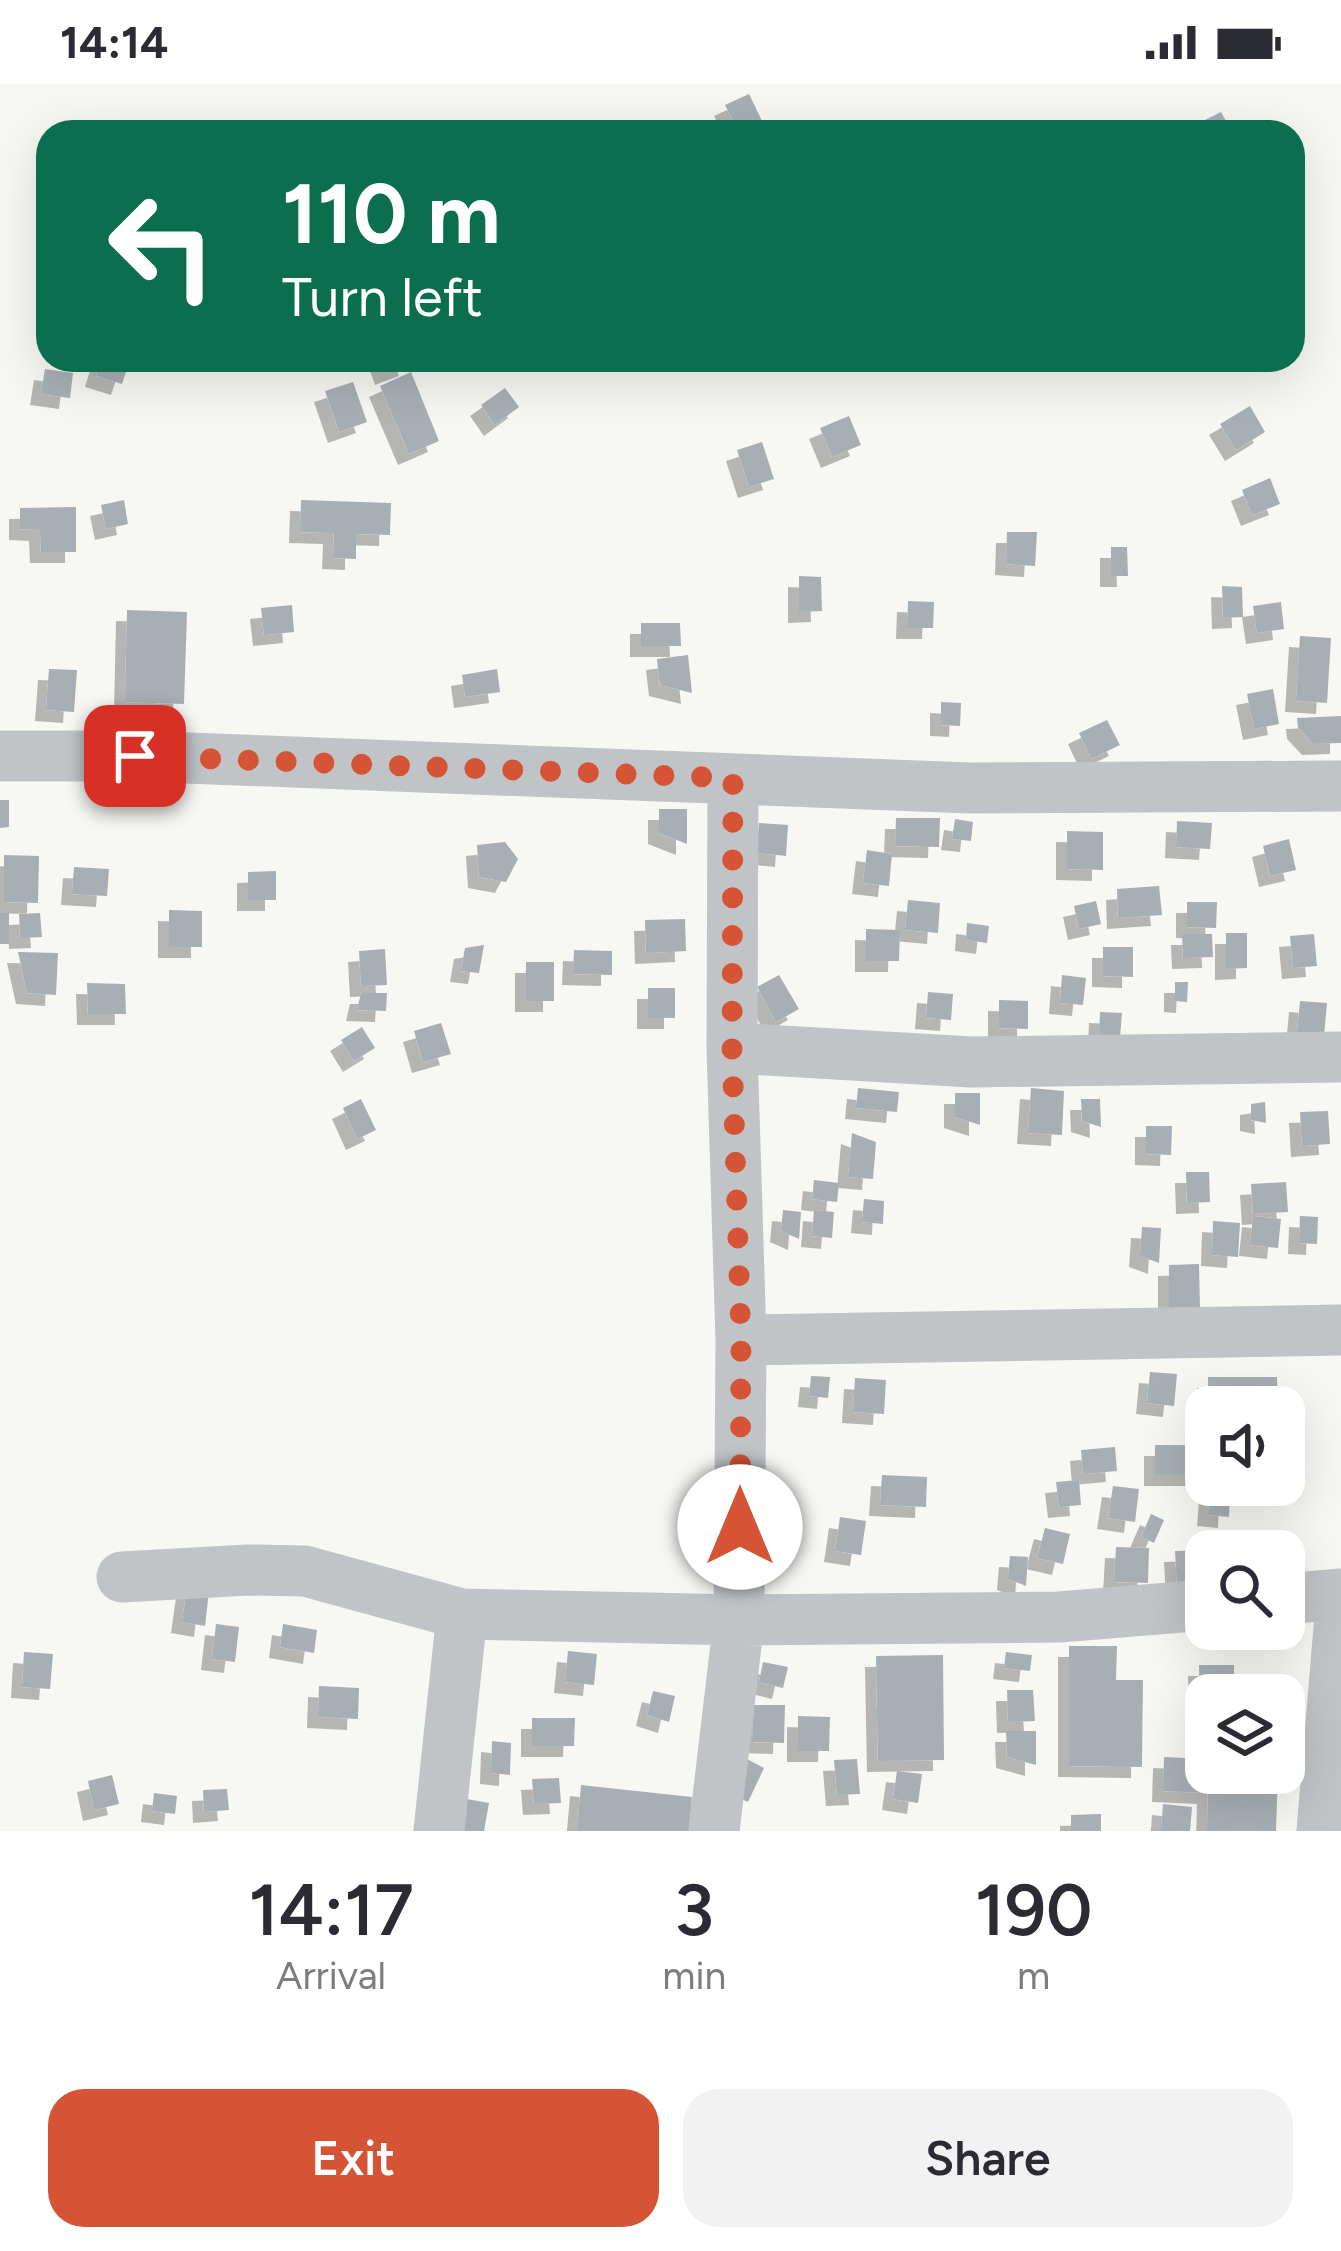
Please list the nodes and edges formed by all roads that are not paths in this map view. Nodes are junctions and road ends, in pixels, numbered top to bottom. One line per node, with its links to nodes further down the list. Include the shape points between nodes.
1 (0, 756): 2 (street)
2 (733, 778): 3 (street, via 970,788); 4 (street)
3 (1341, 786)
4 (732, 1048): 5 (street, via 971,1062); 7 (street)
5 (1341, 1057)
6 (1341, 1330): 7 (street)
7 (741, 1340): 14 (street)
8 (122, 1577): 13 (street, via 305,1571)
9 (1341, 1594): 10 (street)
10 (1305, 1597)
11 (1341, 1604): 17 (street)
12 (1185, 1607): 14 (street, via 1059,1617)
13 (462, 1613): 14 (street); 15 (street)
14 (739, 1620): 16 (street)
15 (439, 1831)
16 (714, 1831)
17 (1322, 1831)

